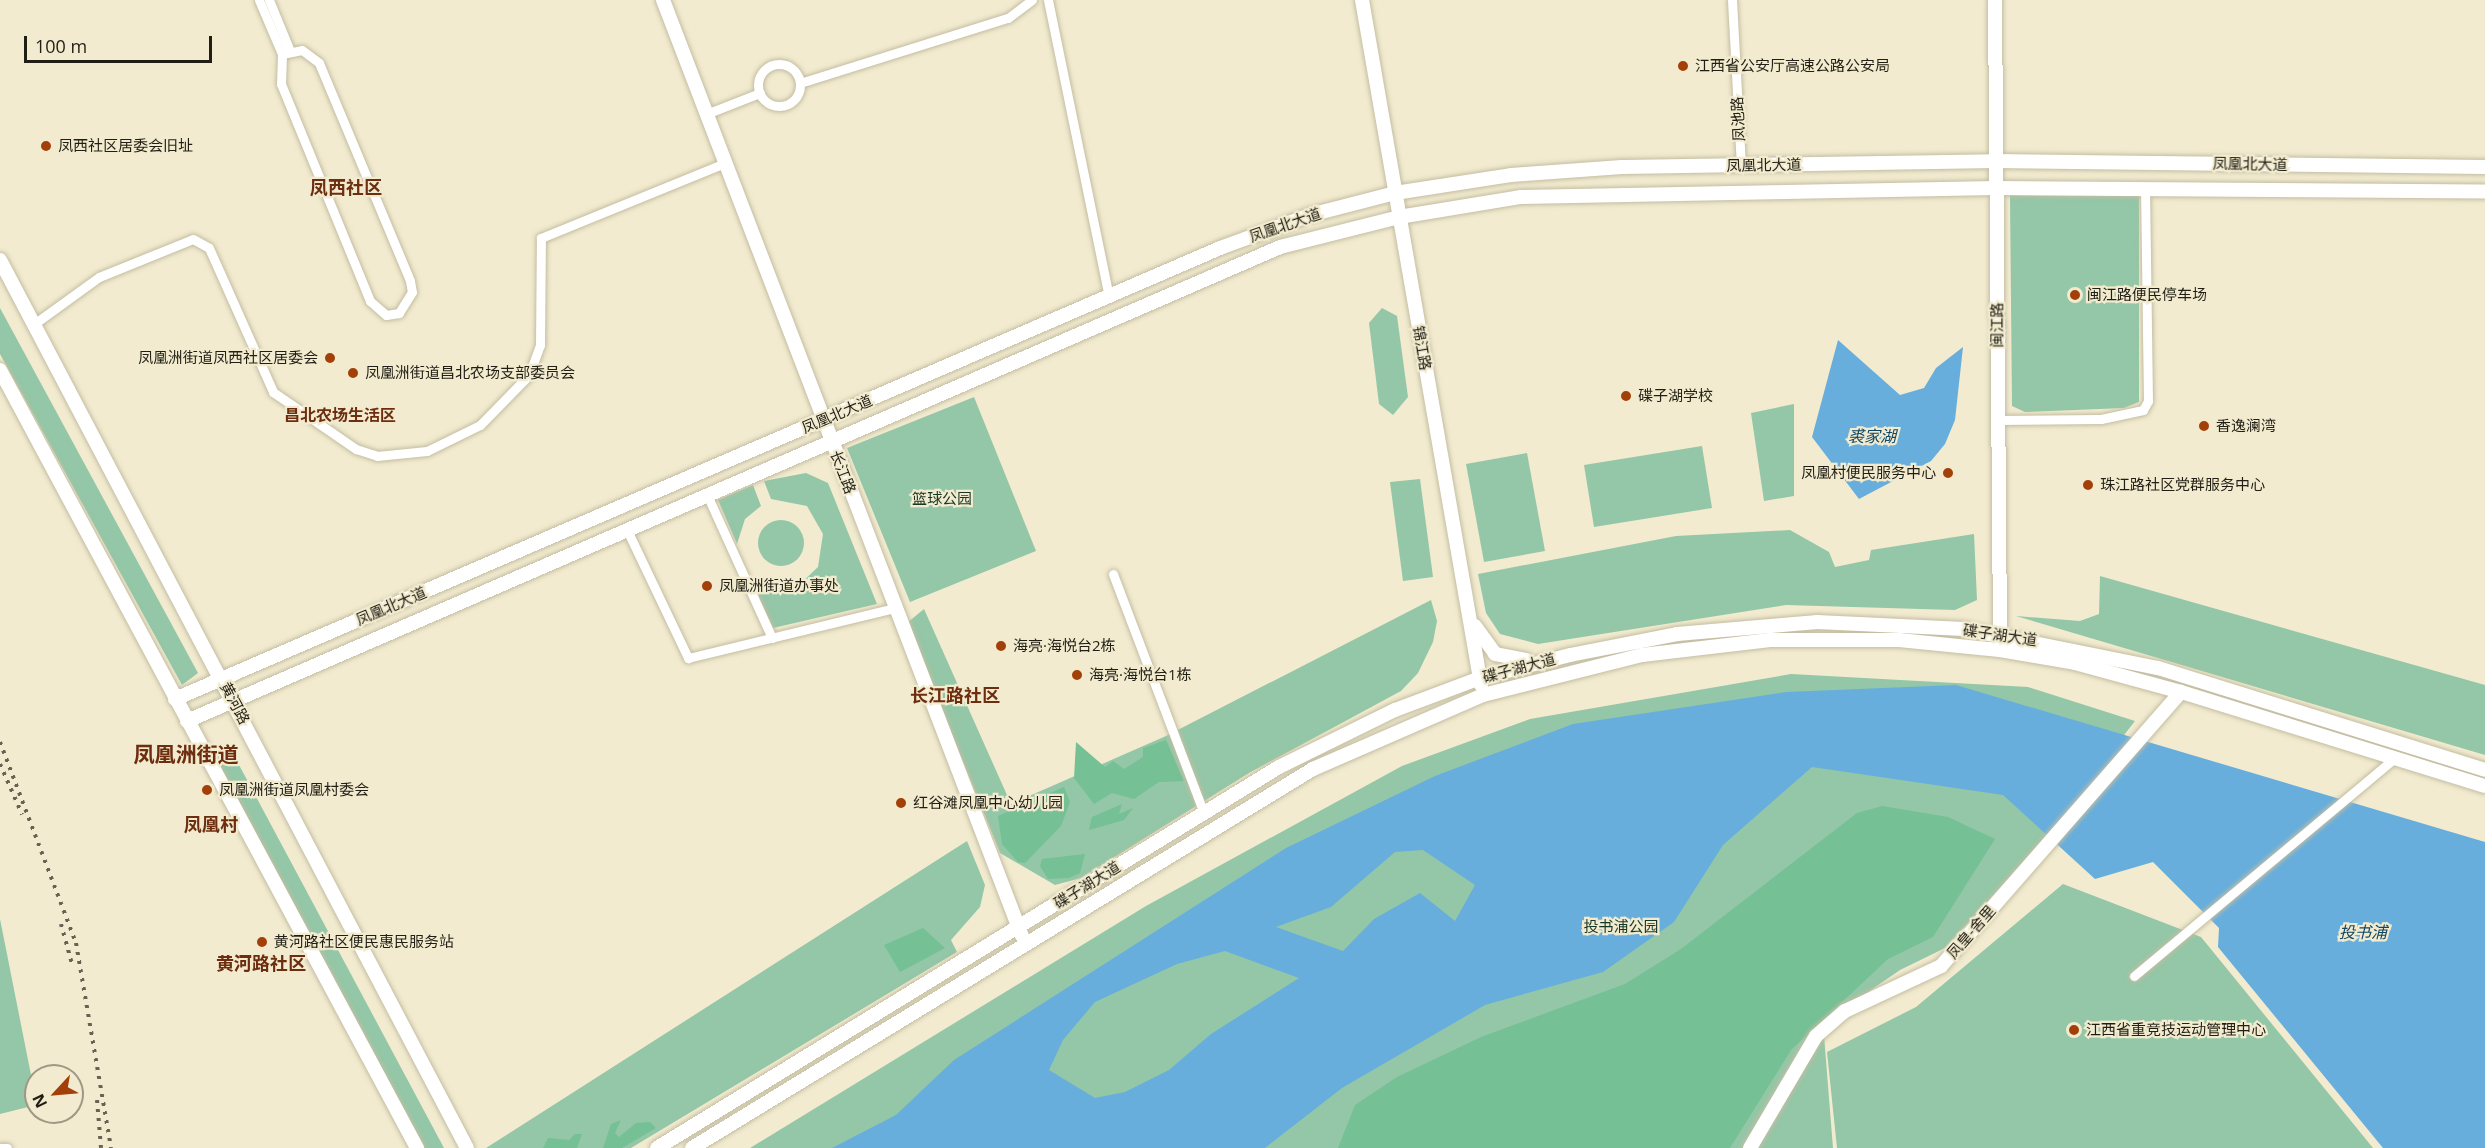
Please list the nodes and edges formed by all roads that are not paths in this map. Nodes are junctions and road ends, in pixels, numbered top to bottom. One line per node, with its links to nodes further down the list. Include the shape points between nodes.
1 (259, 0): 9 (street)
2 (269, 0): 9 (street)
3 (663, 0): 12 (main road, 长江路)
4 (1032, 0): 10 (street, via 1008,18)
5 (1048, 0): 23 (street)
6 (1362, 0): 20 (main road, 锦江路)
7 (1732, 0): 15 (street, 凤池路)
8 (1995, 0): 13 (main road, 闽江路)
9 (286, 52): 9 (street, via 281,84 370,301 386,315 399,312 412,292 319,63 302,50)
10 (800, 83): 11 (street, via 797,96 781,106); 11 (street, via 794,70 774,64 762,72)
11 (760, 93): 12 (street)
12 (706, 114): 14 (main road, 长江路)
13 (1996, 161): 15 (main road, 凤凰北大道); 16 (main road, 凤凰北大道); 17 (main road, 闽江路)
14 (725, 163): 24 (street, via 541,238 540,345 529,375 480,425 427,451 377,456 356,449 273,392 209,248 193,239 99,277); 27 (main road, 长江路)
15 (1741, 165): 20 (main road, 凤凰北大道, via 1522,175)
16 (2485, 167)
17 (1996, 188): 18 (main road, 凤凰北大道); 21 (main road, 凤凰北大道, via 1521,196); 26 (main road, 闽江路)
18 (2145, 189): 19 (main road, 凤凰北大道); 26 (street, via 2148,401 2143,410 2101,418)
19 (2485, 191)
20 (1395, 193): 21 (main road, 锦江路); 23 (main road, 凤凰北大道, via 1300,219)
21 (1399, 217): 28 (main road, 凤凰北大道, via 1280,247); 33 (main road, 锦江路)
22 (0, 260): 24 (main road, 黄河路)
23 (1109, 296): 27 (main road, 凤凰北大道)
24 (34, 324): 39 (main road, 黄河路)
25 (0, 370): 42 (main road)
26 (1998, 420): 34 (main road, 闽江路)
27 (824, 421): 28 (main road, 长江路); 39 (main road, 凤凰北大道)
28 (832, 444): 29 (main road, 凤凰北大道); 32 (main road, 长江路)
29 (708, 497): 30 (main road, 凤凰北大道); 35 (street)
30 (628, 532): 35 (street, via 688,658); 43 (main road, 凤凰北大道)
31 (1113, 574): 48 (street)
32 (896, 608): 35 (street); 49 (main road, 长江路)
33 (1468, 609): 37 (main road, via 1490,649 1506,660); 38 (main road, 锦江路)
34 (2000, 635): 36 (main road, 闽江路); 37 (main road, 碟子湖大道, via 1817,622 1677,634); 46 (main road, 碟子湖大道, via 2158,669)
35 (772, 638)
36 (2000, 650): 40 (main road, 碟子湖大道, via 2075,663); 41 (main road, 碟子湖大道, via 1899,639 1770,640 1642,655)
37 (1570, 655): 38 (main road, 碟子湖大道)
38 (1480, 678): 41 (main road, 锦江路); 48 (main road, 碟子湖大道, via 1395,710 1311,751)
39 (223, 679): 42 (main road, 凤凰北大道); 43 (main road, 黄河路)
40 (2181, 692): 45 (main road, 碟子湖大道); 58 (main road, 凤皇-舍里, via 1941,966 1845,1011 1816,1036)
41 (1483, 696): 50 (main road, 碟子湖大道, via 1313,769)
42 (175, 699): 44 (main road)
43 (234, 700): 44 (main road, 凤凰北大道); 55 (main road, 黄河路)
44 (187, 721): 54 (main road)
45 (2395, 758): 47 (main road, 碟子湖大道); 51 (street)
46 (2485, 770)
47 (2485, 786)
48 (1204, 813): 49 (main road, 碟子湖大道)
49 (1018, 928): 50 (main road, 长江路); 56 (main road, 碟子湖大道)
50 (1024, 944): 57 (main road, 碟子湖大道)
51 (2134, 976)
52 (0, 1148): 53 (street)
53 (7, 1148)
54 (417, 1148)
55 (467, 1148)
56 (657, 1148)
57 (692, 1148)
58 (1750, 1148)

